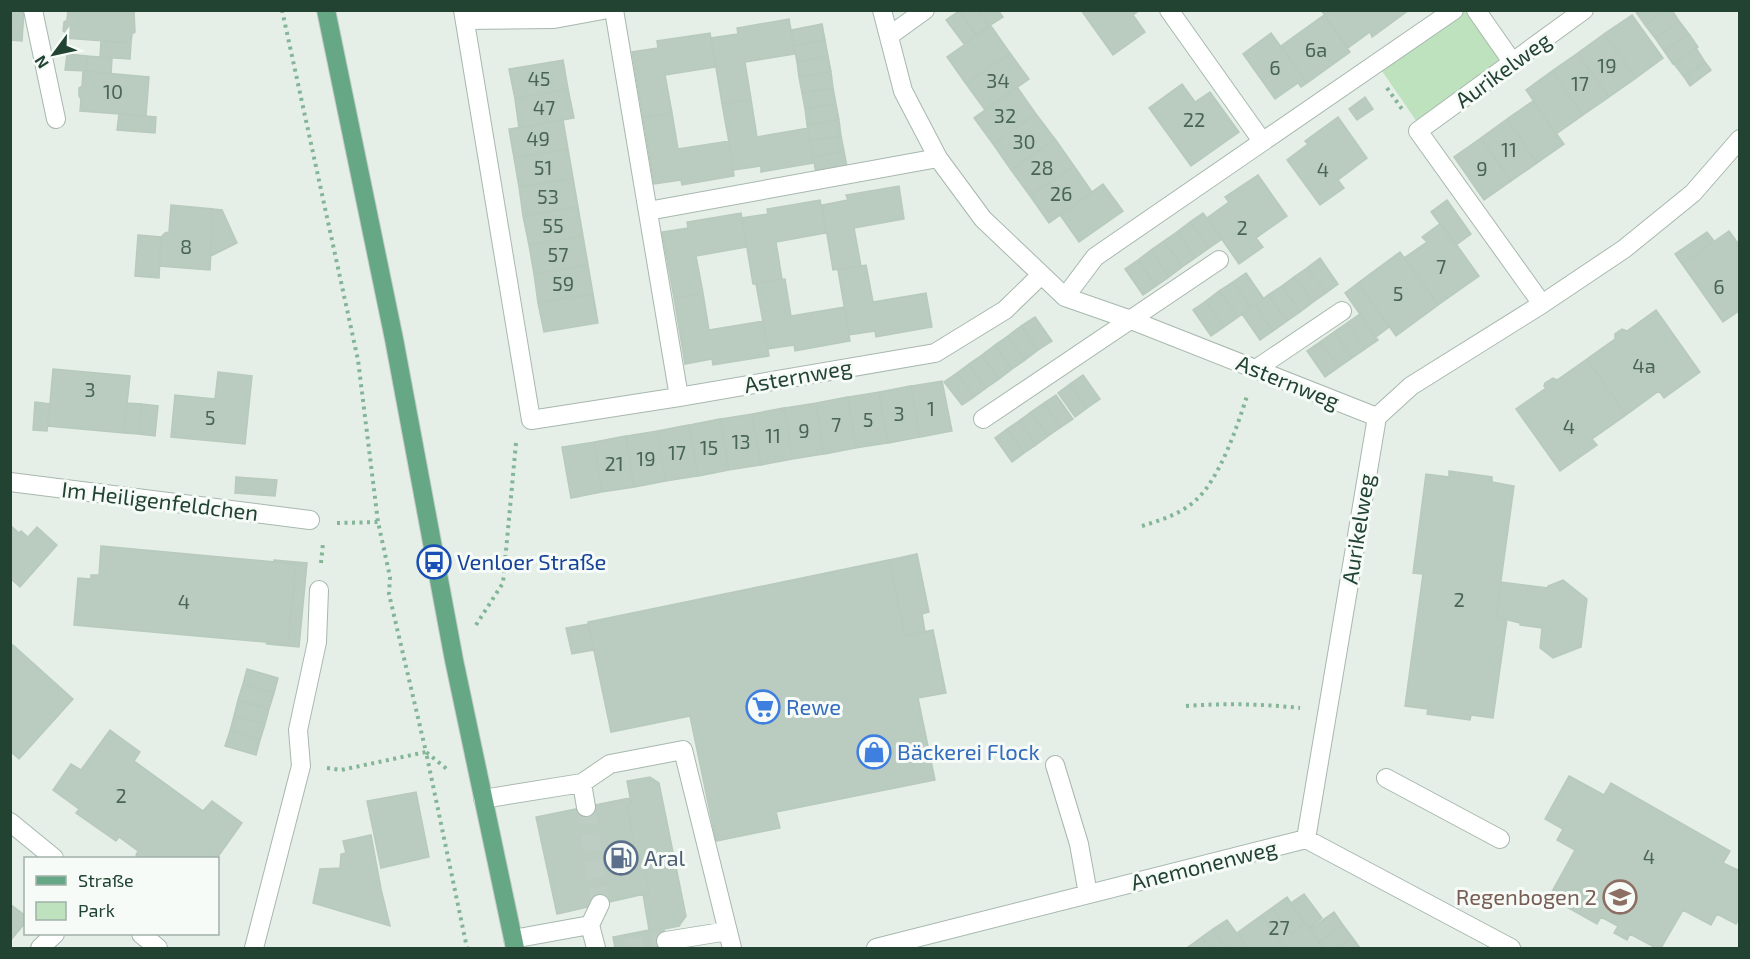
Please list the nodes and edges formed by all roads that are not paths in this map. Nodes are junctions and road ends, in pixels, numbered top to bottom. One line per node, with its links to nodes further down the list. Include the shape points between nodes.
1 (33, 10): 14 (street)
2 (326, 10): 35 (main road)
3 (603, 10): 11 (street, via 554,19)
4 (614, 10): 18 (street)
5 (882, 10): 12 (street, Asternweg)
6 (925, 10): 12 (street)
7 (1169, 10): 16 (street)
8 (1454, 10): 16 (street)
9 (1476, 10): 13 (street)
10 (1584, 10): 13 (street, Aurikelweg)
11 (464, 15): 26 (street, Asternweg, via 531,420)
12 (889, 36): 17 (street, Asternweg, via 903,91)
13 (1513, 63): 22 (street, Aurikelweg, via 1418,131)
14 (56, 119)
15 (1740, 139): 22 (street, via 1693,193 1624,249)
16 (1262, 141): 21 (street, via 1095,257)
17 (938, 158): 18 (street); 20 (street, Asternweg, via 983,219)
18 (648, 211): 26 (street)
19 (1219, 260): 24 (street)
20 (1041, 275): 21 (street, Asternweg); 26 (street, Asternweg, via 1005,310 935,353)
21 (1065, 297): 24 (street, Asternweg)
22 (1542, 304): 27 (street, via 1411,386)
23 (1342, 311): 25 (street)
24 (1131, 320): 25 (street, Asternweg); 28 (street)
25 (1256, 369): 27 (street, Asternweg)
26 (679, 397)
27 (1377, 417): 38 (street, Aurikelweg)
28 (982, 419)
29 (10, 482): 30 (street, Im Heiligenfeldchen)
30 (317, 521)
31 (319, 590): 51 (street, via 317,642 298,730 301,766)
32 (1055, 765): 41 (street)
33 (1386, 778): 39 (street)
34 (582, 783): 35 (street); 36 (street); 46 (street, via 610,765 683,750)
35 (483, 799): 48 (main road)
36 (586, 807)
37 (10, 822): 40 (street)
38 (1306, 839): 41 (street, Anemonenweg); 54 (street, Anemonenweg)
39 (1500, 839)
40 (53, 857)
41 (1088, 894): 53 (street, Anemonenweg)
42 (600, 904): 43 (street)
43 (590, 925): 48 (street); 52 (street)
44 (53, 935): 49 (street)
45 (143, 935): 50 (street)
46 (730, 940): 47 (street)
47 (666, 941)
48 (514, 944)
49 (40, 948)
50 (158, 948)
51 (254, 948)
52 (596, 948)
53 (876, 948)
54 (1511, 948)

